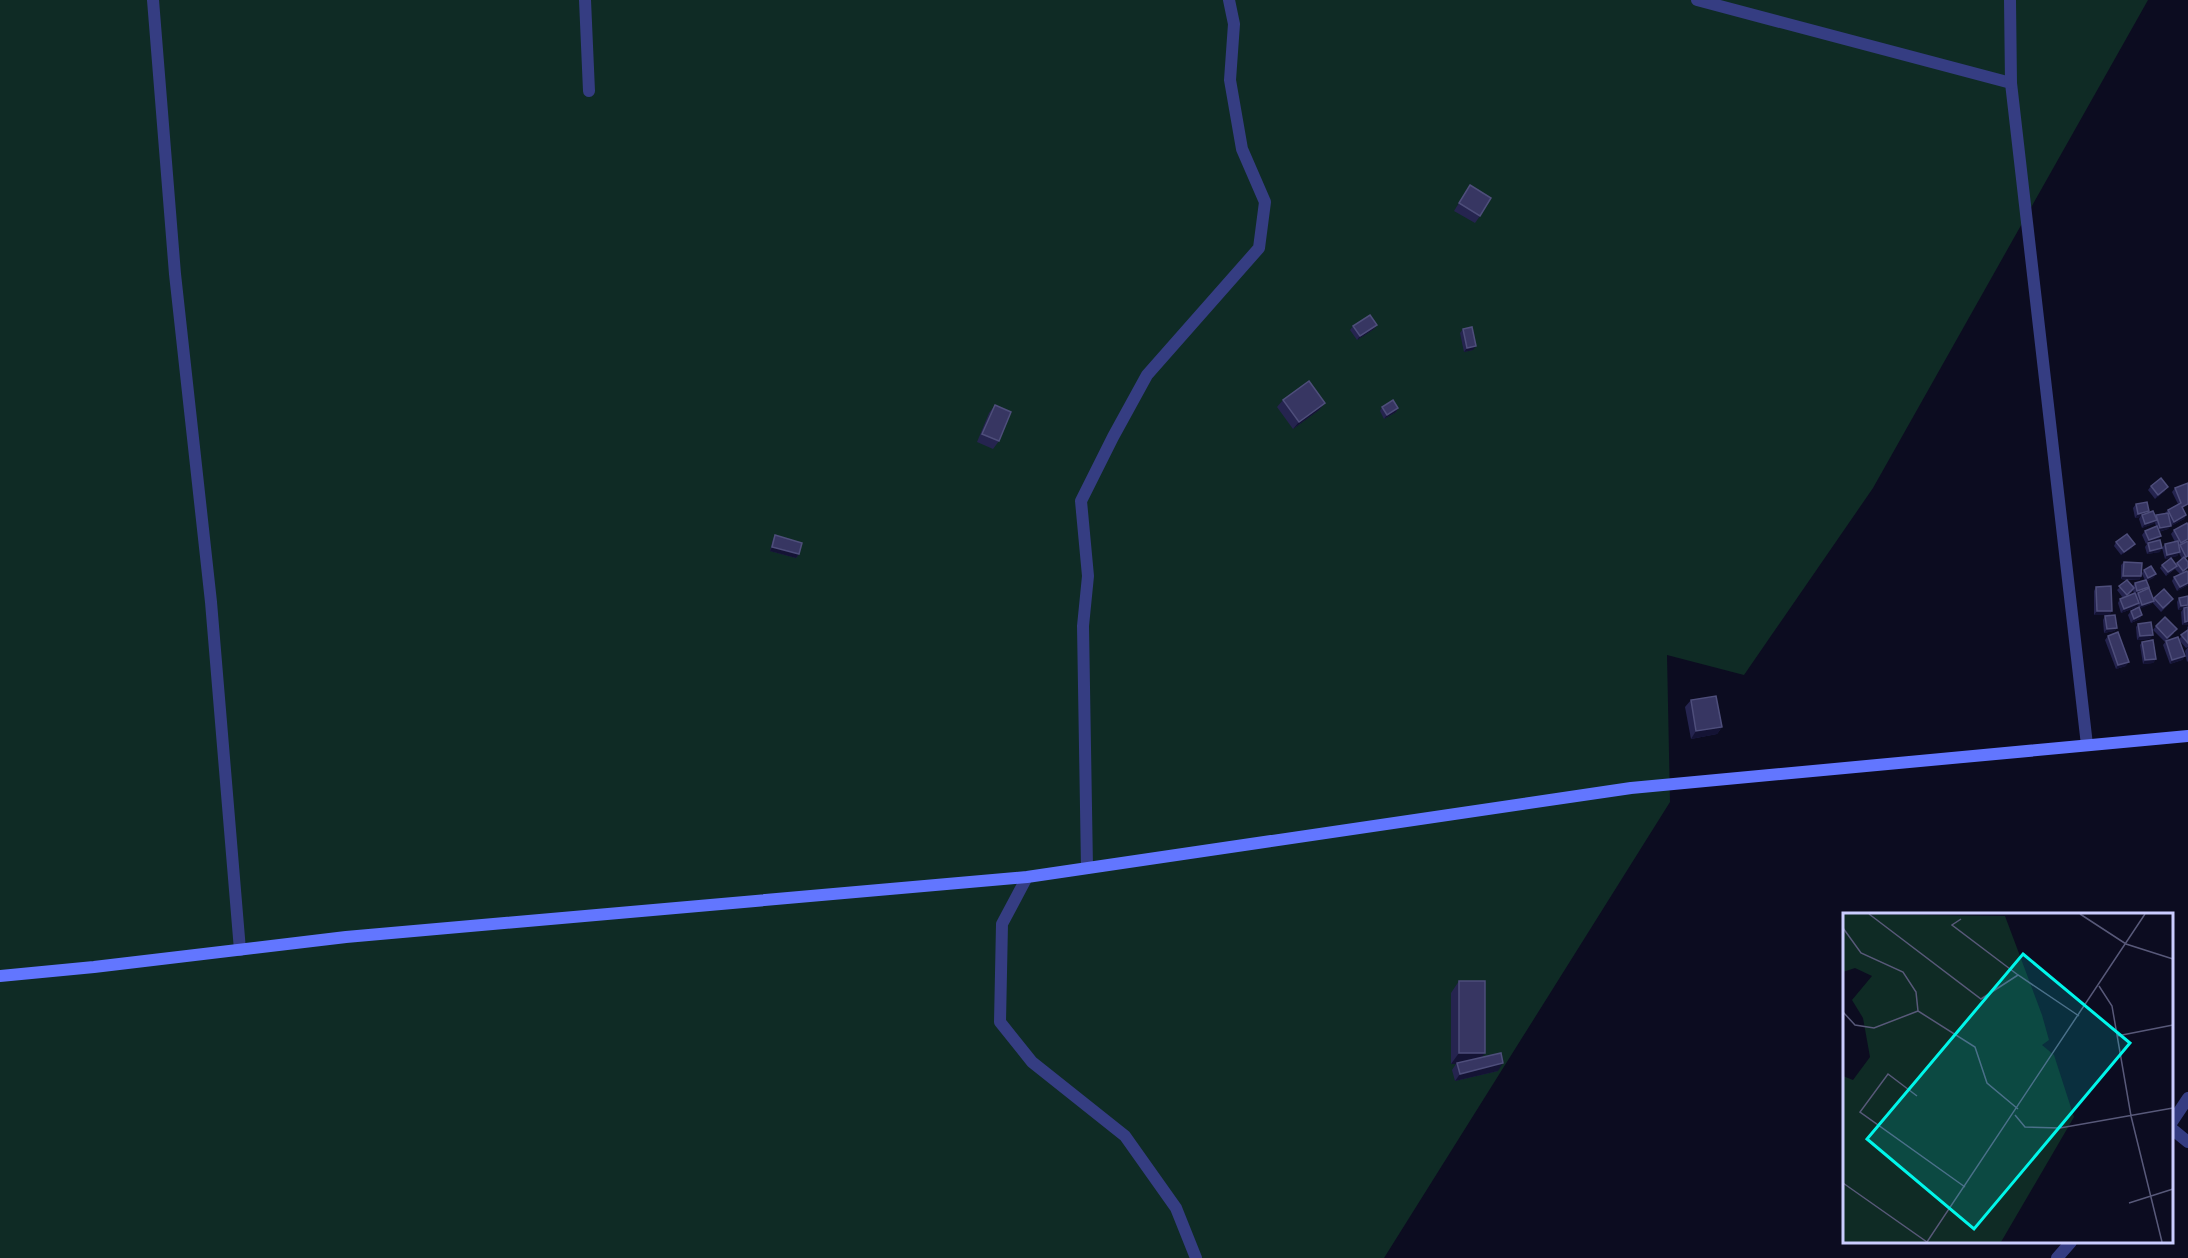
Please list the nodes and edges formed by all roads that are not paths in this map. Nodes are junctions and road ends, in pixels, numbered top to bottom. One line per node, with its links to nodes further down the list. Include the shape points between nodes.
1 (153, 0): 12 (street, via 175,274 211,602)
2 (585, 0): 7 (street)
3 (1229, 0): 10 (street, via 1234,24 1230,80 1242,149 1265,202 1259,248 1147,375 1081,501 1088,576 1083,626)
4 (1697, 0): 6 (street)
5 (2010, 0): 6 (street)
6 (2012, 83): 9 (street)
7 (589, 91)
8 (2188, 736): 9 (street)
9 (2087, 745): 10 (street, via 1631,788)
10 (1087, 868): 11 (street)
11 (1027, 877): 12 (street, via 346,937); 19 (street, via 1002,924 1000,1022 1032,1062 1125,1136 1176,1208)
12 (240, 950): 13 (street)
13 (0, 976)
14 (2188, 1098): 15 (street)
15 (2173, 1120)
16 (2173, 1130): 17 (street)
17 (2188, 1142)
18 (2070, 1243): 20 (street)
19 (1196, 1258)
20 (2057, 1258)

